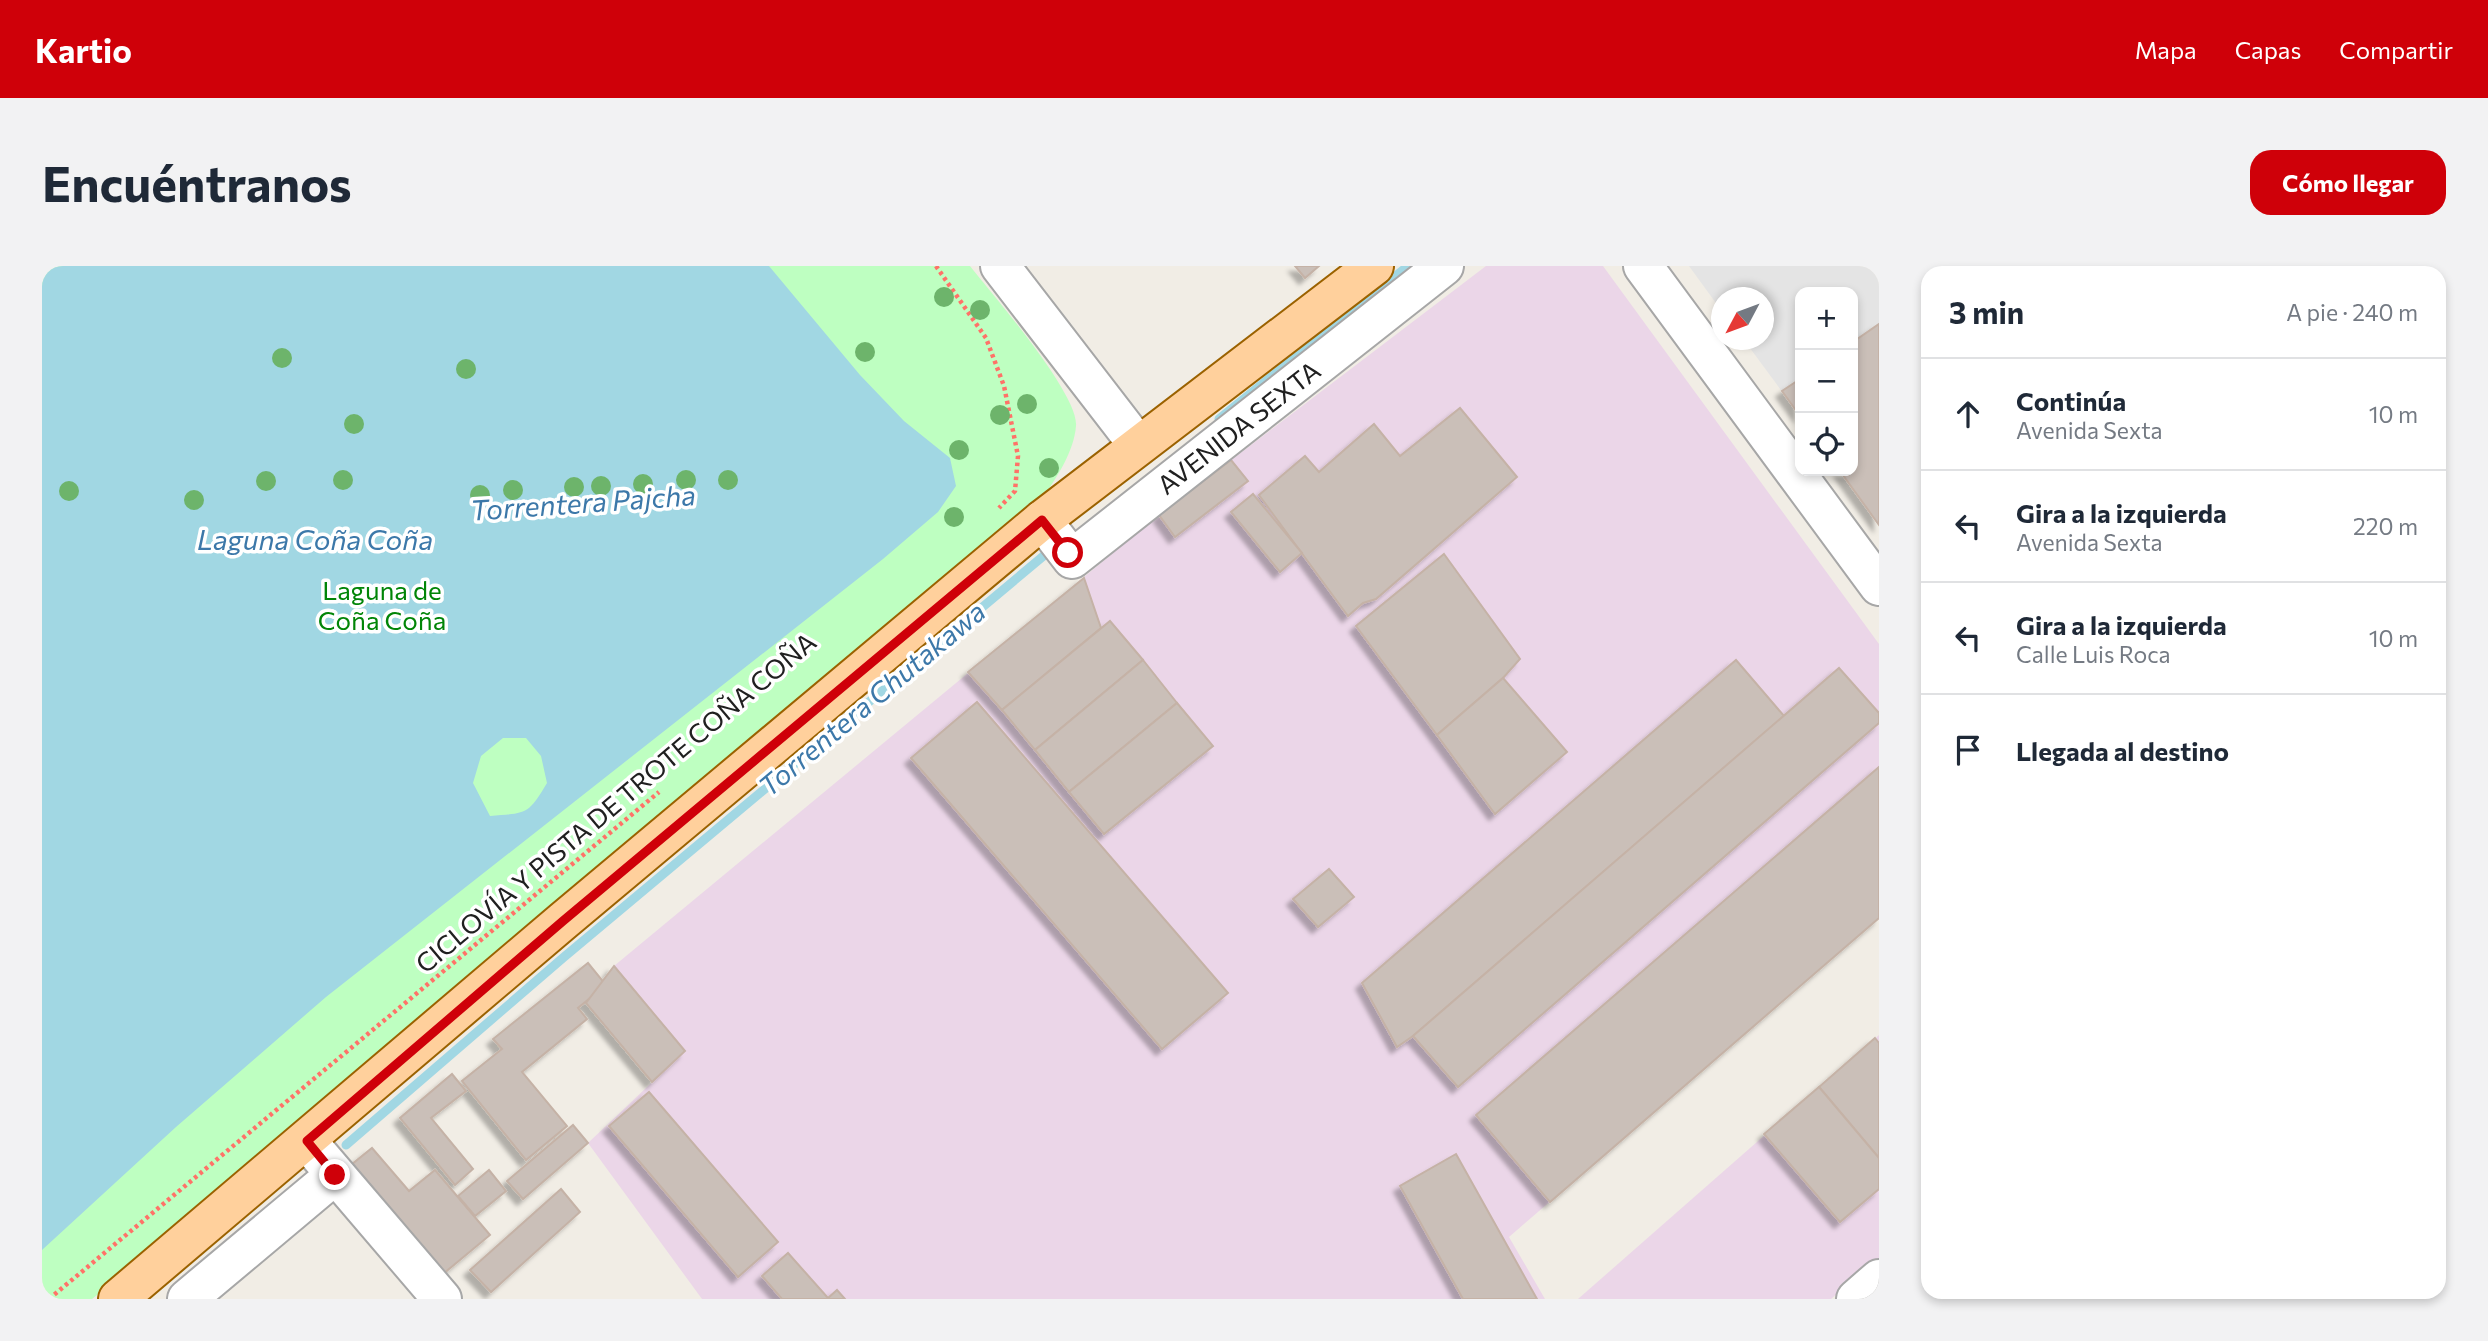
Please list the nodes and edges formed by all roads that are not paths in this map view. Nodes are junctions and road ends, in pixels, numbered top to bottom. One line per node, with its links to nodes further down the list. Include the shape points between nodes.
1 (1000, 266): 5 (street)
2 (1374, 266): 5 (main road, AVENIDA SEXTA)
3 (1444, 266): 6 (street, AVENIDA SEXTA, via 1072,559)
4 (1643, 266): 7 (street)
5 (1138, 445): 6 (main road, AVENIDA SEXTA)
6 (1052, 533): 8 (main road, AVENIDA SEXTA, via 563,921)
7 (1879, 586)
8 (307, 1141): 9 (street); 10 (main road, AVENIDA SEXTA)
9 (335, 1175): 10 (street, AVENIDA SEXTA); 14 (street)
10 (205, 1259): 12 (main road, AVENIDA SEXTA); 13 (street, AVENIDA SEXTA)
11 (1879, 1279): 15 (street)
12 (118, 1299)
13 (187, 1299)
14 (442, 1299)
15 (1856, 1299)

